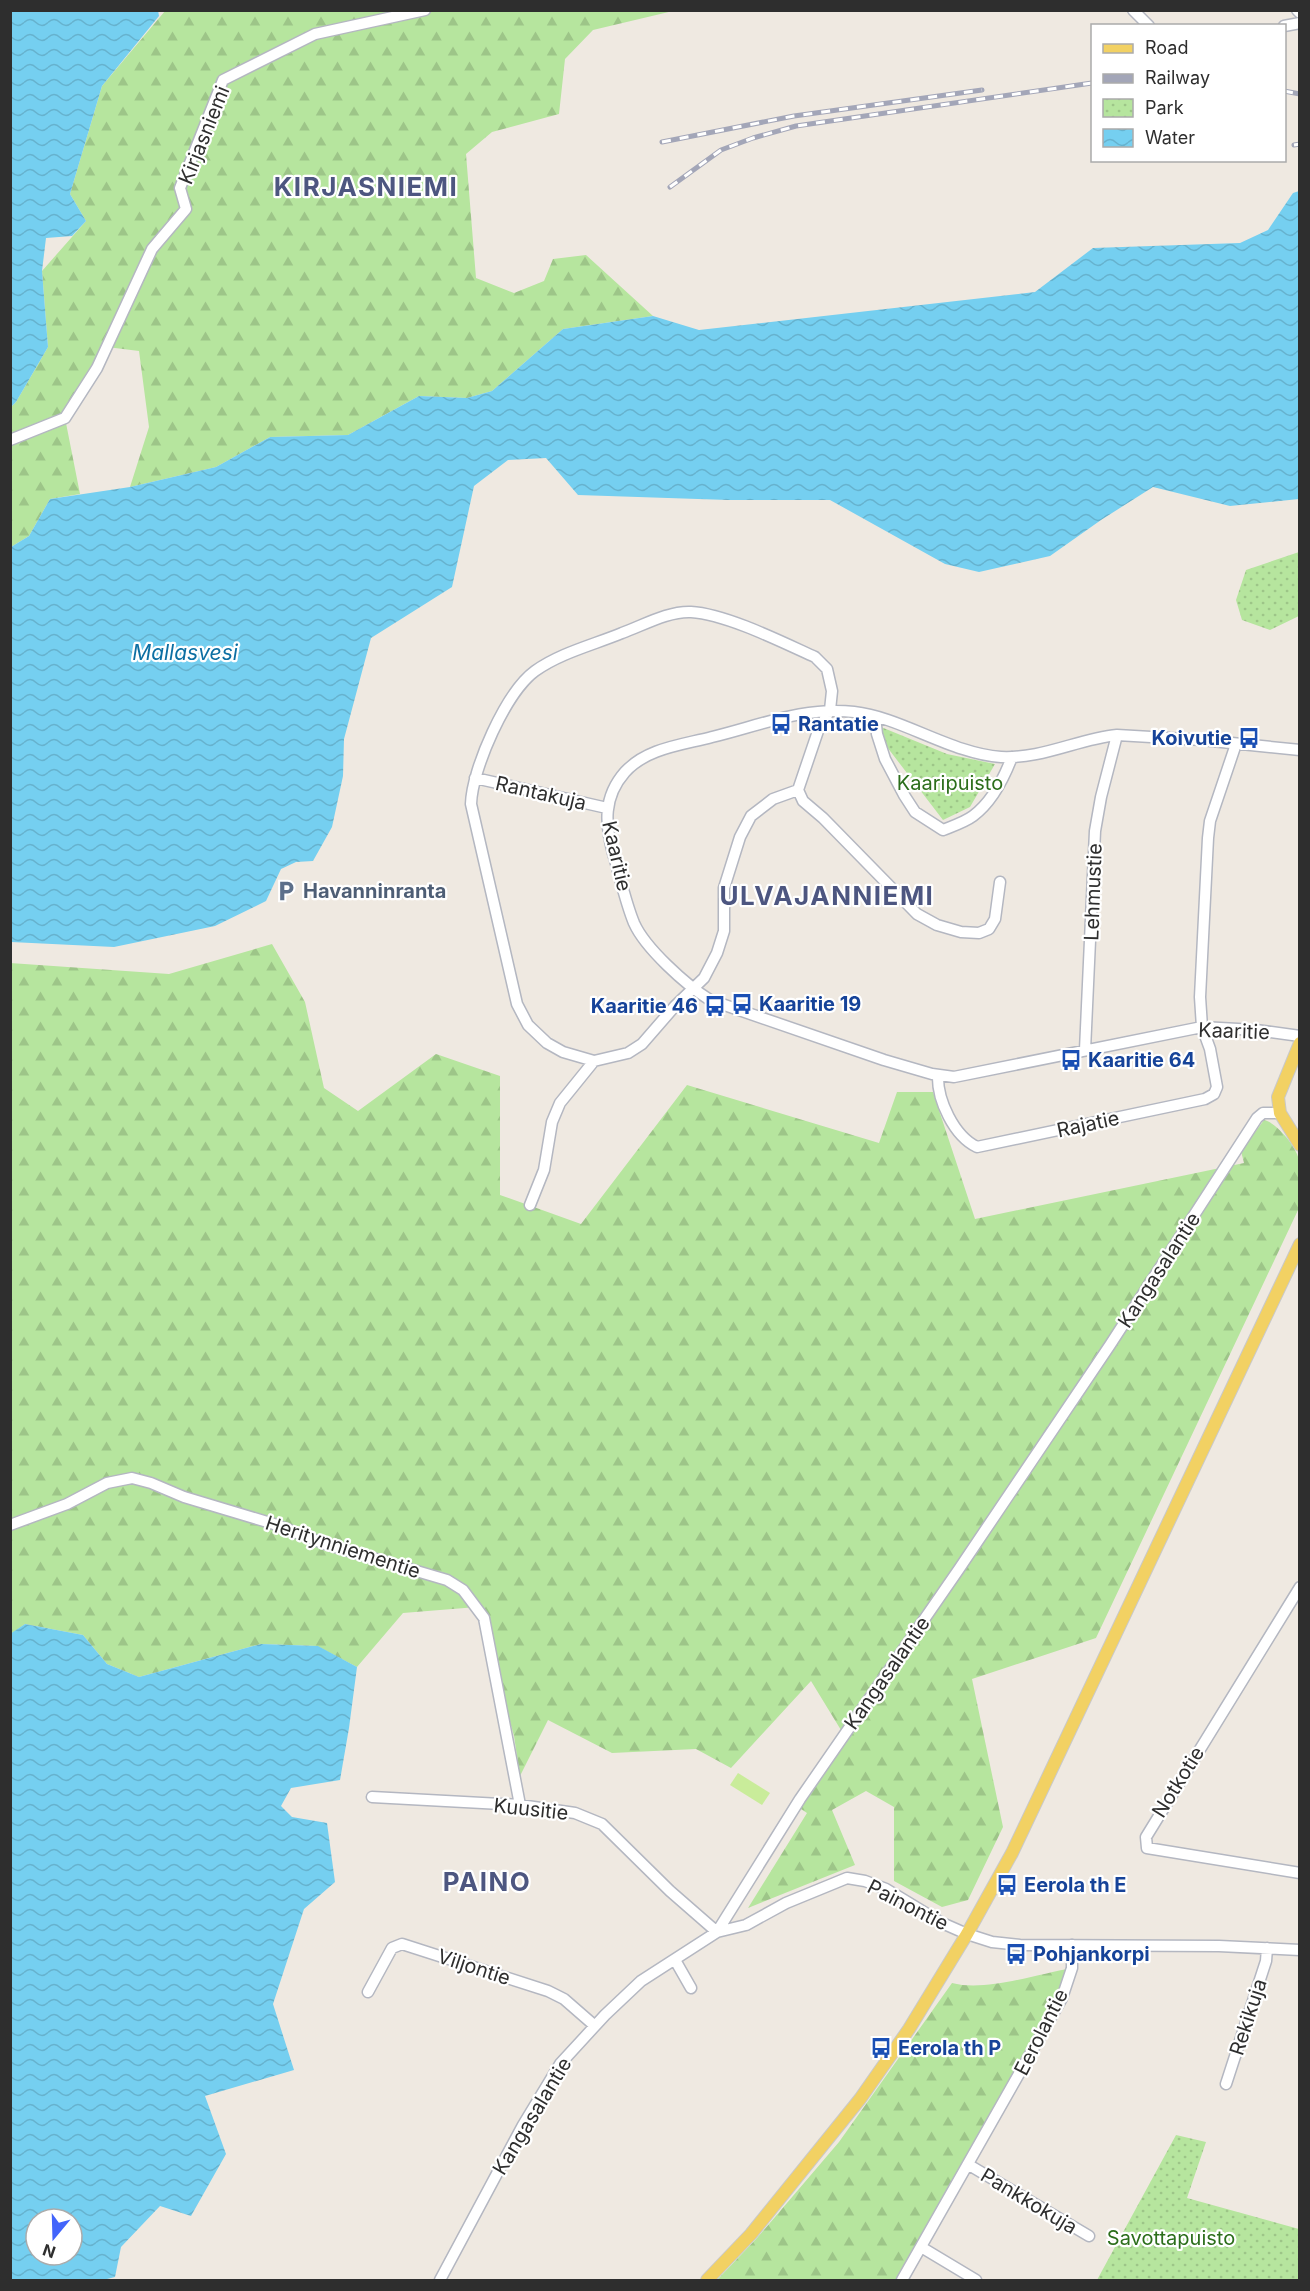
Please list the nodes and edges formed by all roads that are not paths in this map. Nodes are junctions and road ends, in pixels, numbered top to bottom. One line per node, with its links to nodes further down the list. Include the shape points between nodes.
1 (424, 10): 4 (street, Kirjasniemi, via 315,34 223,81 180,188 186,209 152,249 97,368 65,418)
2 (1133, 10): 3 (street)
3 (1147, 24)
4 (10, 440)
5 (830, 710): 6 (street, Kaaritie); 11 (street, via 828,669 815,657 712,615 669,615 560,657 533,672 486,742); 12 (street, via 818,731); 13 (street, Kaaritie, via 789,716 670,746 625,772)
6 (875, 717): 10 (street, Kaaritie, via 988,755); 10 (street, via 885,759 915,812 943,830 972,817 987,803)
7 (1117, 735): 8 (street, Kaaritie); 10 (street, Kaaritie); 19 (street, Lehmustie, via 1095,831)
8 (1236, 744): 9 (street, Kaaritie); 16 (street, via 1210,821 1200,997)
9 (1299, 750)
10 (1012, 757)
11 (475, 778): 13 (street, Rantakuja); 20 (street, via 471,804 517,1004 528,1025 547,1042 563,1052)
12 (798, 790): 14 (street, via 803,801 917,914 937,925 961,932 989,929); 15 (street, via 773,799 751,816 724,888 724,931 717,953 704,978)
13 (607, 808): 15 (street, Kaaritie, via 607,830 635,924 647,943)
14 (1000, 882)
15 (692, 989): 20 (street, via 642,1044 628,1053); 21 (street, Kaaritie, via 710,1000)
16 (1202, 1027): 17 (street, Kaaritie); 19 (street, Kaaritie); 21 (street, Rajatie, via 1217,1087 1205,1099 977,1147 966,1142 955,1125 939,1093)
17 (1299, 1036)
18 (1299, 1043): 22 (main road, via 1278,1097)
19 (1085, 1050): 21 (street, Kaaritie, via 968,1076)
20 (594, 1061): 24 (street, via 560,1103 552,1122 544,1170)
21 (938, 1076)
22 (1280, 1113): 23 (main road); 31 (street, Kangasalantie, via 1263,1113 1257,1118 1110,1345 800,1798)
23 (1299, 1145)
24 (530, 1205)
25 (1299, 1244): 32 (main road, via 1012,1853)
26 (10, 1525): 29 (street, Heritynniementie, via 67,1504 108,1483 132,1478 325,1544 447,1580 463,1590 484,1618)
27 (1299, 1587): 30 (street, Notkotie, via 1146,1837 1147,1848)
28 (372, 1797): 29 (street, Kuusitie)
29 (520, 1805): 31 (street, Kuusitie, via 575,1813 602,1824)
30 (1299, 1873)
31 (717, 1932): 32 (street, Painontie, via 746,1925 786,1902 846,1878 886,1889); 36 (street, Kangasalantie)
32 (967, 1934): 33 (street, Painontie, via 993,1942); 45 (main road, via 909,2029 860,2099 751,2234)
33 (1072, 1945): 34 (street); 41 (street, Eerolantie, via 1072,1968 1062,1998)
34 (1267, 1948): 35 (street); 40 (street, Rekikuja)
35 (1299, 1950)
36 (675, 1960): 37 (street); 39 (street, Kangasalantie, via 641,1981)
37 (691, 1988)
38 (368, 1992): 39 (street, Viljontie, via 392,1948 402,1944 548,1991 564,1999)
39 (595, 2026): 44 (street, Kangasalantie, via 560,2064 541,2094)
40 (1226, 2084)
41 (969, 2165): 42 (street, Pankkokuja); 43 (street, Eerolantie)
42 (1089, 2236)
43 (921, 2247): 46 (street, Eerolantie); 47 (street)
44 (440, 2280)
45 (707, 2280)
46 (902, 2280)
47 (976, 2280)

